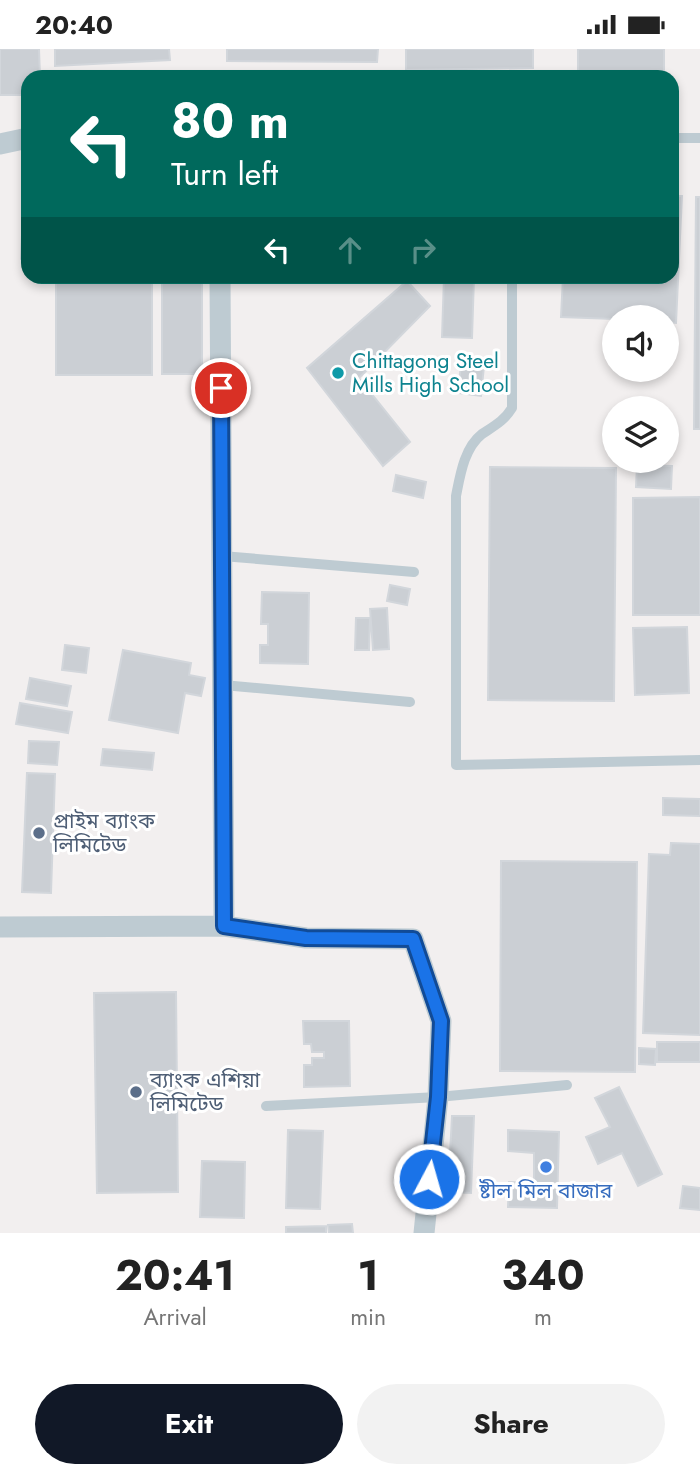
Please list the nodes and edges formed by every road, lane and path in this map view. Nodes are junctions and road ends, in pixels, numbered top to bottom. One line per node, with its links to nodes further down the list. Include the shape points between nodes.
1 (679, 138): 2 (lane)
2 (700, 138)
3 (21, 139): 4 (street)
4 (0, 143)
5 (220, 284): 7 (street)
6 (512, 284): 11 (lane, via 512,408 473,444 456,496 456,765)
7 (222, 556): 8 (lane); 9 (street)
8 (414, 572)
9 (223, 685): 10 (lane); 12 (street)
10 (410, 702)
11 (700, 760)
12 (224, 926): 13 (street); 15 (street, via 306,938 413,939 441,1021)
13 (0, 927)
14 (567, 1085): 15 (lane)
15 (438, 1097): 16 (lane); 17 (street)
16 (266, 1106)
17 (424, 1233)

